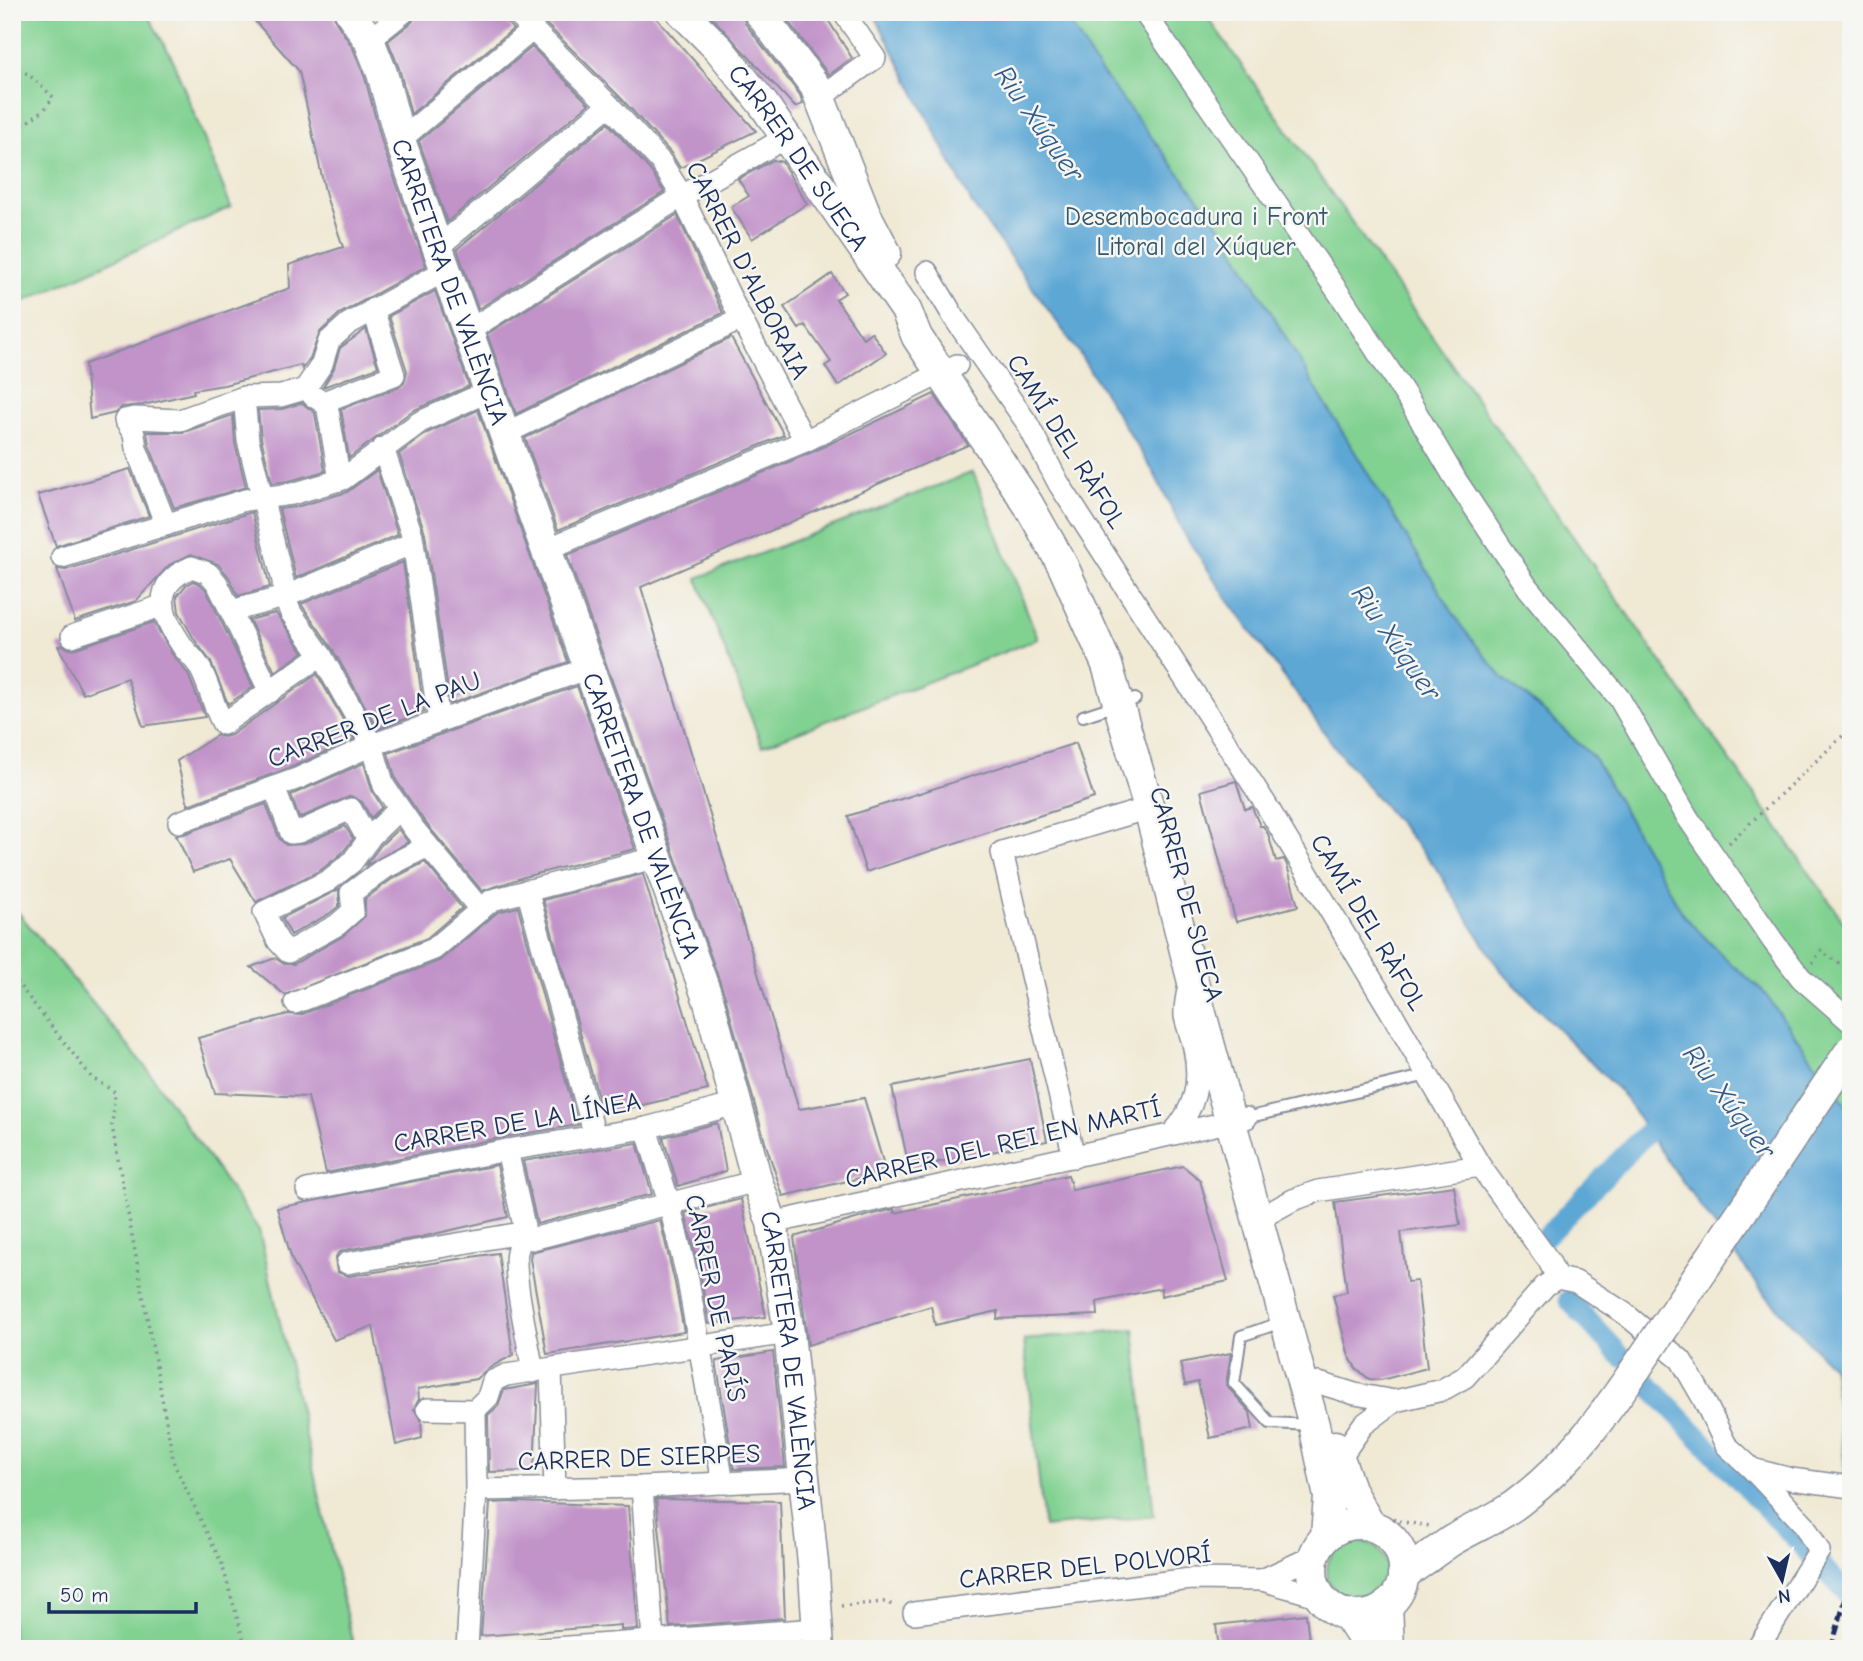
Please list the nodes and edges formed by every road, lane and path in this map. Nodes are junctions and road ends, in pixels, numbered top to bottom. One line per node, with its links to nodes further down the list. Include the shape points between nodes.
1 (350, 12): 9 (street, CARRETERA DE VALÈNCIA)
2 (404, 12): 9 (street)
3 (514, 12): 8 (street, CARRER D'ALBORAIA)
4 (682, 12): 14 (street, CARRER DE SUECA, via 719,49)
5 (759, 12): 11 (street)
6 (843, 12): 11 (street, via 875,58)
7 (1144, 12): 59 (street, via 1338,291 1528,588 1619,698)
8 (532, 30): 12 (street, CARRER D'ALBORAIA); 15 (street)
9 (369, 40): 15 (street, CARRETERA DE VALÈNCIA)
10 (12, 68): 13 (path, via 28,74 53,97 45,109)
11 (821, 97): 24 (street, via 866,215)
12 (610, 105): 18 (street, CARRER D'ALBORAIA, via 661,162); 19 (street)
13 (12, 133)
14 (787, 137): 18 (street); 22 (street, CARRER DE SUECA)
15 (400, 140): 19 (street, CARRETERA DE VALÈNCIA)
16 (12, 142): 17 (path, via 20,160)
17 (12, 183)
18 (682, 196): 23 (street, CARRER D'ALBORAIA); 25 (street)
19 (442, 258): 21 (street); 25 (street, CARRETERA DE VALÈNCIA)
20 (927, 272): 69 (street, CAMÍ DEL RÀFOL, via 1265,803)
21 (373, 309): 27 (street, via 329,341 322,364); 30 (street, via 394,375)
22 (906, 310): 24 (street, CARRER DE SUECA); 26 (street, CARRER DE SUECA, via 917,337)
23 (741, 319): 31 (street); 32 (street, CARRER D'ALBORAIA)
24 (933, 327): 26 (street, CARRER DE SUECA)
25 (468, 331): 28 (street, CARRETERA DE VALÈNCIA)
26 (949, 369): 32 (street); 47 (street, CARRER DE SUECA, via 1063,566)
27 (302, 390): 29 (street); 30 (street)
28 (489, 391): 31 (street, CARRETERA DE VALÈNCIA); 33 (street, via 420,422)
29 (244, 397): 35 (street, via 248,440); 36 (street, via 180,420 125,420)
30 (323, 402): 34 (street)
31 (504, 434): 38 (street, CARRETERA DE VALÈNCIA)
32 (805, 441): 38 (street)
33 (383, 448): 34 (street); 37 (street)
34 (340, 480): 35 (street)
35 (262, 497): 36 (street); 40 (street)
36 (166, 525): 39 (street)
37 (413, 543): 40 (street); 49 (street)
38 (547, 549): 45 (street, CARRETERA DE VALÈNCIA)
39 (62, 557)
40 (284, 597): 42 (street); 44 (street)
41 (164, 605): 42 (street, via 166,584 192,567 208,573 217,583); 43 (street); 46 (street, via 172,631 200,668 223,724)
42 (231, 611): 46 (street)
43 (72, 636)
44 (321, 654): 46 (street); 51 (street)
45 (589, 668): 49 (street, CARRER DE LA PAU); 58 (street, CARRETERA DE VALÈNCIA)
46 (270, 692)
47 (1126, 701): 48 (lane); 53 (street, CARRER DE SUECA); 71 (street, CARRER DE SUECA)
48 (1083, 716)
49 (439, 722): 51 (street, CARRER DE LA PAU)
50 (1851, 728): 59 (path)
51 (372, 746): 52 (street, CARRER DE LA PAU); 54 (street, via 384,786)
52 (274, 788): 55 (street, CARRER DE LA PAU); 56 (street, via 292,833 351,808)
53 (1149, 808): 63 (street, CARRER DE SUECA); 76 (street, via 1002,852)
54 (399, 809): 56 (street); 57 (street)
55 (179, 822)
56 (368, 840): 57 (street, via 352,862 328,881 264,912 288,952 353,911 351,893 359,886)
57 (428, 846): 61 (street)
58 (657, 857): 60 (street); 70 (street, CARRETERA DE VALÈNCIA, via 709,1002)
59 (1715, 857): 65 (street)
60 (527, 890): 61 (street, via 492,900); 74 (street)
61 (481, 909): 66 (street, via 434,949)
62 (1851, 967): 65 (path, via 1849,970 1821,951)
63 (1191, 974): 71 (street, CARRER DE SUECA); 73 (street, via 1184,1013 1194,1049 1196,1096 1189,1114)
64 (12, 976): 114 (path, via 92,1078 115,1092 113,1126 174,1464 222,1564)
65 (1801, 978): 67 (street)
66 (295, 1003)
67 (1851, 1023)
68 (1851, 1050): 104 (street, bridge, via 1587,1438 1524,1499)
69 (1428, 1075): 71 (lane); 77 (street, CAMÍ DEL RÀFOL)
70 (736, 1104): 72 (street, CARRER DE LA LÍNEA); 78 (street, CARRETERA DE VALÈNCIA)
71 (1238, 1120): 73 (street, CARRER DEL REI EN MARTÍ); 81 (street, CARRER DE SUECA); 86 (street, CARRER DE SUECA)
72 (646, 1128): 74 (street, CARRER DE LA LÍNEA); 80 (street, CARRER DE PARÍS)
73 (1172, 1134): 76 (street, CARRER DEL REI EN MARTÍ)
74 (594, 1136): 75 (street, CARRER DE LA LÍNEA)
75 (507, 1150): 79 (street, CARRER DE LA LÍNEA); 83 (street)
76 (1074, 1157): 82 (street, CARRER DEL REI EN MARTÍ)
77 (1480, 1166): 81 (street, via 1318,1191); 85 (street, CAMÍ DEL RÀFOL)
78 (757, 1181): 80 (street); 82 (street, CARRETERA DE VALÈNCIA)
79 (307, 1189)
80 (668, 1203): 83 (street, via 532,1239); 88 (street, CARRER DE PARÍS)
81 (1271, 1212): 90 (street, CARRER DE SUECA)
82 (772, 1223): 87 (street, CARRETERA DE VALÈNCIA)
83 (523, 1236): 84 (street); 89 (street, via 516,1252 517,1276)
84 (347, 1263)
85 (1557, 1278): 91 (street, via 1465,1377 1442,1390); 96 (street, via 1576,1282 1614,1307 1681,1360 1726,1445)
86 (1285, 1321): 94 (street, CARRER DE SUECA); 94 (lane, via 1241,1335 1234,1383 1270,1423)
87 (789, 1333): 88 (street); 97 (street, CARRETERA DE VALÈNCIA)
88 (701, 1347): 89 (street); 98 (street, CARRER DE PARÍS)
89 (542, 1371): 93 (street, via 494,1381 488,1397); 101 (street)
90 (1320, 1383): 91 (street); 95 (street, CARRER DE SUECA)
91 (1395, 1401): 95 (street, via 1363,1425)
92 (427, 1409): 93 (street)
93 (475, 1410): 102 (street)
94 (1314, 1424): 105 (street, CARRER DE SUECA, via 1329,1497)
95 (1339, 1459): 103 (street, CARRER DE SUECA, via 1351,1492)
96 (1752, 1469): 100 (street); 119 (street, via 1803,1523 1819,1551)
97 (804, 1479): 98 (street, CARRER DE SIERPES); 112 (street, CARRETERA DE VALÈNCIA)
98 (723, 1483): 99 (street, CARRER DE SIERPES)
99 (642, 1487): 101 (street, CARRER DE SIERPES); 113 (street)
100 (1851, 1487)
101 (555, 1489): 102 (street, CARRER DE SIERPES)
102 (476, 1490): 115 (street)
103 (1383, 1526): 104 (street, via 1407,1537); 104 (path, via 1397,1521 1429,1526 1450,1522); 105 (street, via 1339,1528); 106 (street, via 1399,1550)
104 (1454, 1539): 106 (street)
105 (1320, 1546): 107 (street, CARRER DEL POLVORÍ); 108 (street, via 1312,1570)
106 (1403, 1576): 109 (street, via 1401,1587)
107 (1262, 1580): 108 (street, CARRER DEL POLVORÍ); 110 (street, CARRER DEL POLVORÍ, via 1191,1579)
108 (1321, 1597): 111 (street)
109 (1387, 1605): 111 (street, via 1375,1612); 118 (street)
110 (914, 1613): 112 (path, via 884,1602)
111 (1347, 1614): 117 (street)
112 (817, 1629): 113 (street)
113 (653, 1641): 116 (street)
114 (246, 1649)
115 (467, 1649)
116 (541, 1649)
117 (1370, 1649)
118 (1389, 1649)
119 (1757, 1649)

